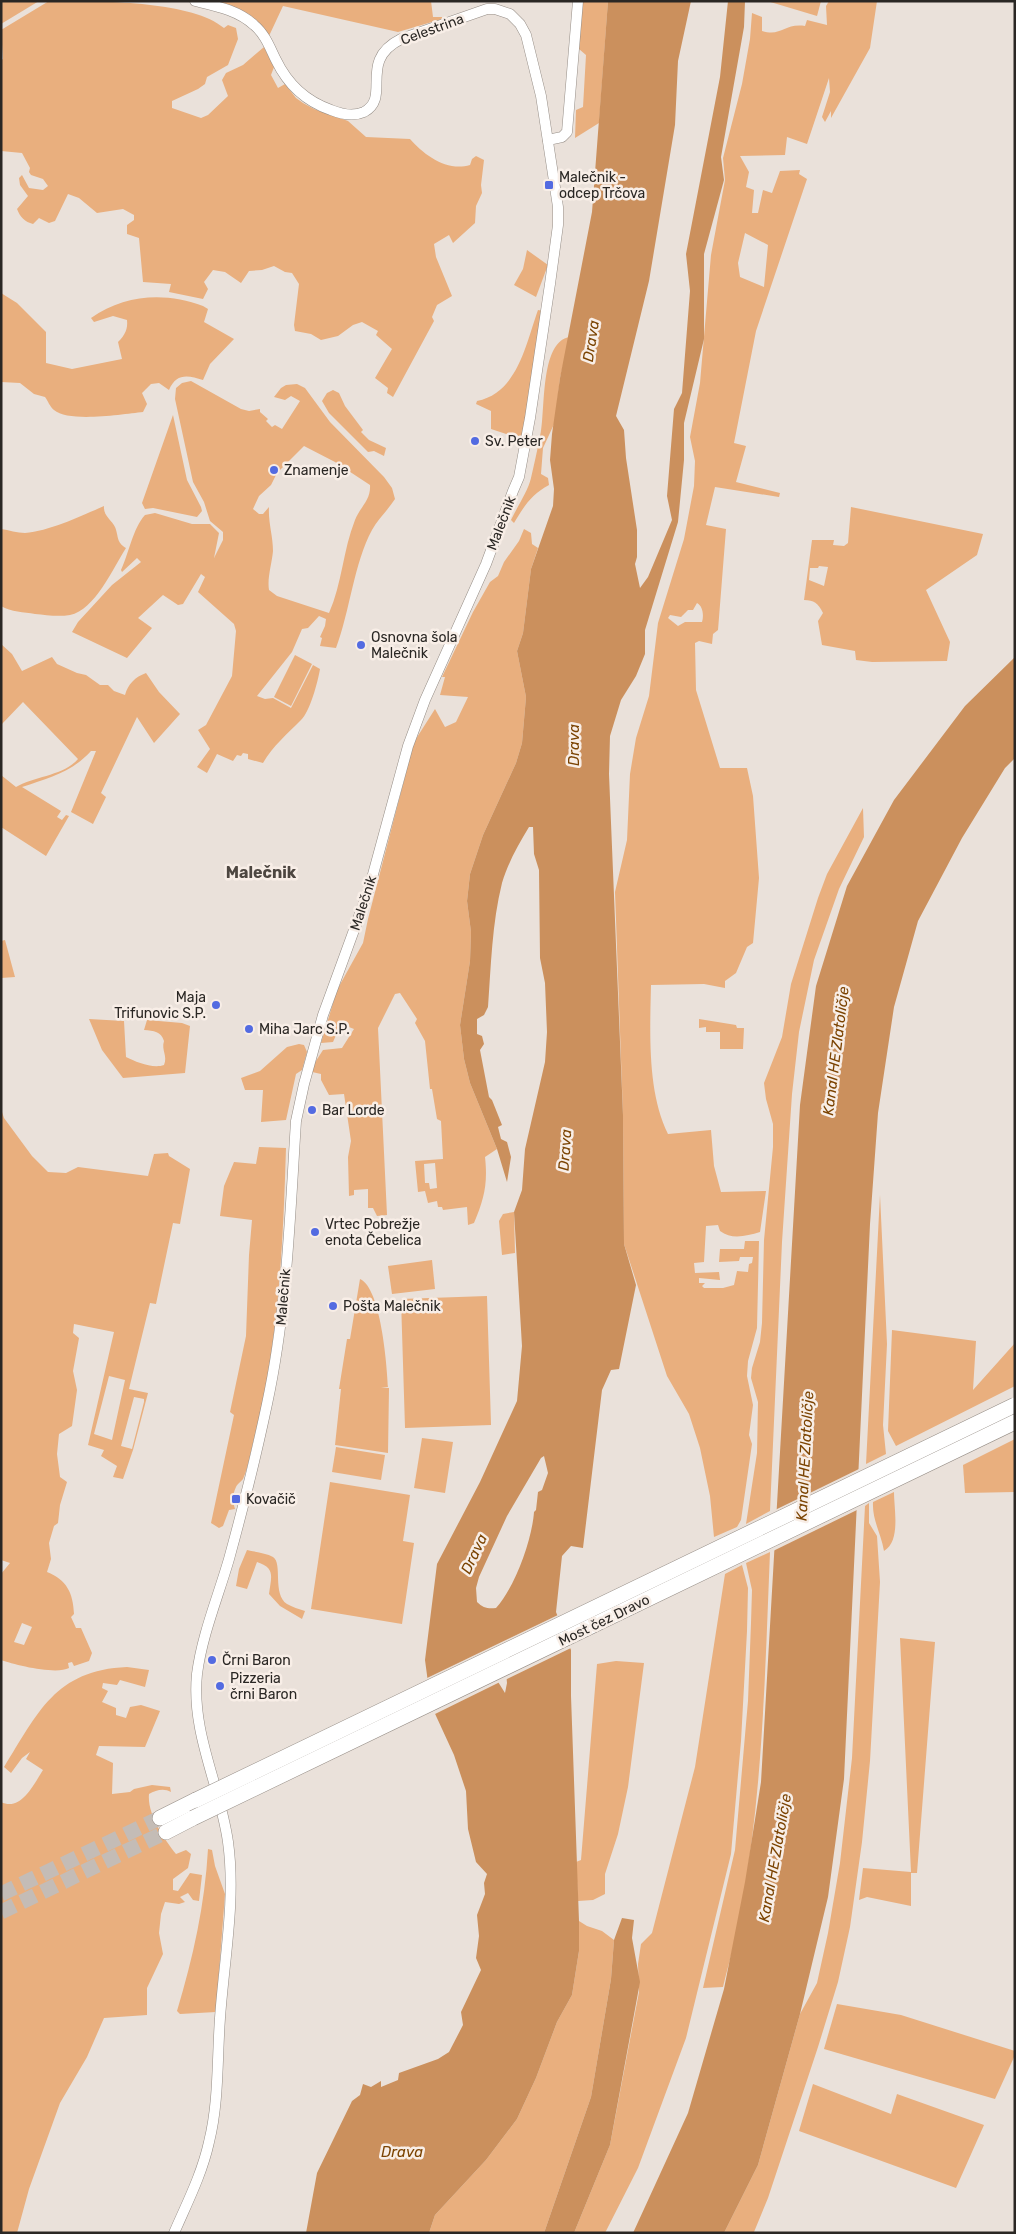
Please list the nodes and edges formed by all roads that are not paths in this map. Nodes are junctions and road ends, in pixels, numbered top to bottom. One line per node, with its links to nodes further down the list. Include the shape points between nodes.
1 (195, 1): 3 (street, Celestrina, via 226,8 246,18 264,37 295,90 328,109 353,115 365,111 374,102 379,60 390,45 487,9 502,10 515,18 526,35)
2 (578, 1): 3 (street, via 566,132 562,137)
3 (548, 140): 8 (street, Malečnik, via 558,225 519,477 486,564 414,729 369,888 323,1015 296,1121 283,1304 275,1367 197,1677 199,1728 225,1822 231,1883 210,2142)
4 (1015, 1405): 6 (highway, Most čez Dravo, bridge)
5 (1015, 1422): 7 (highway, Most čez Dravo, bridge)
6 (160, 1818)
7 (166, 1832)
8 (174, 2233)

